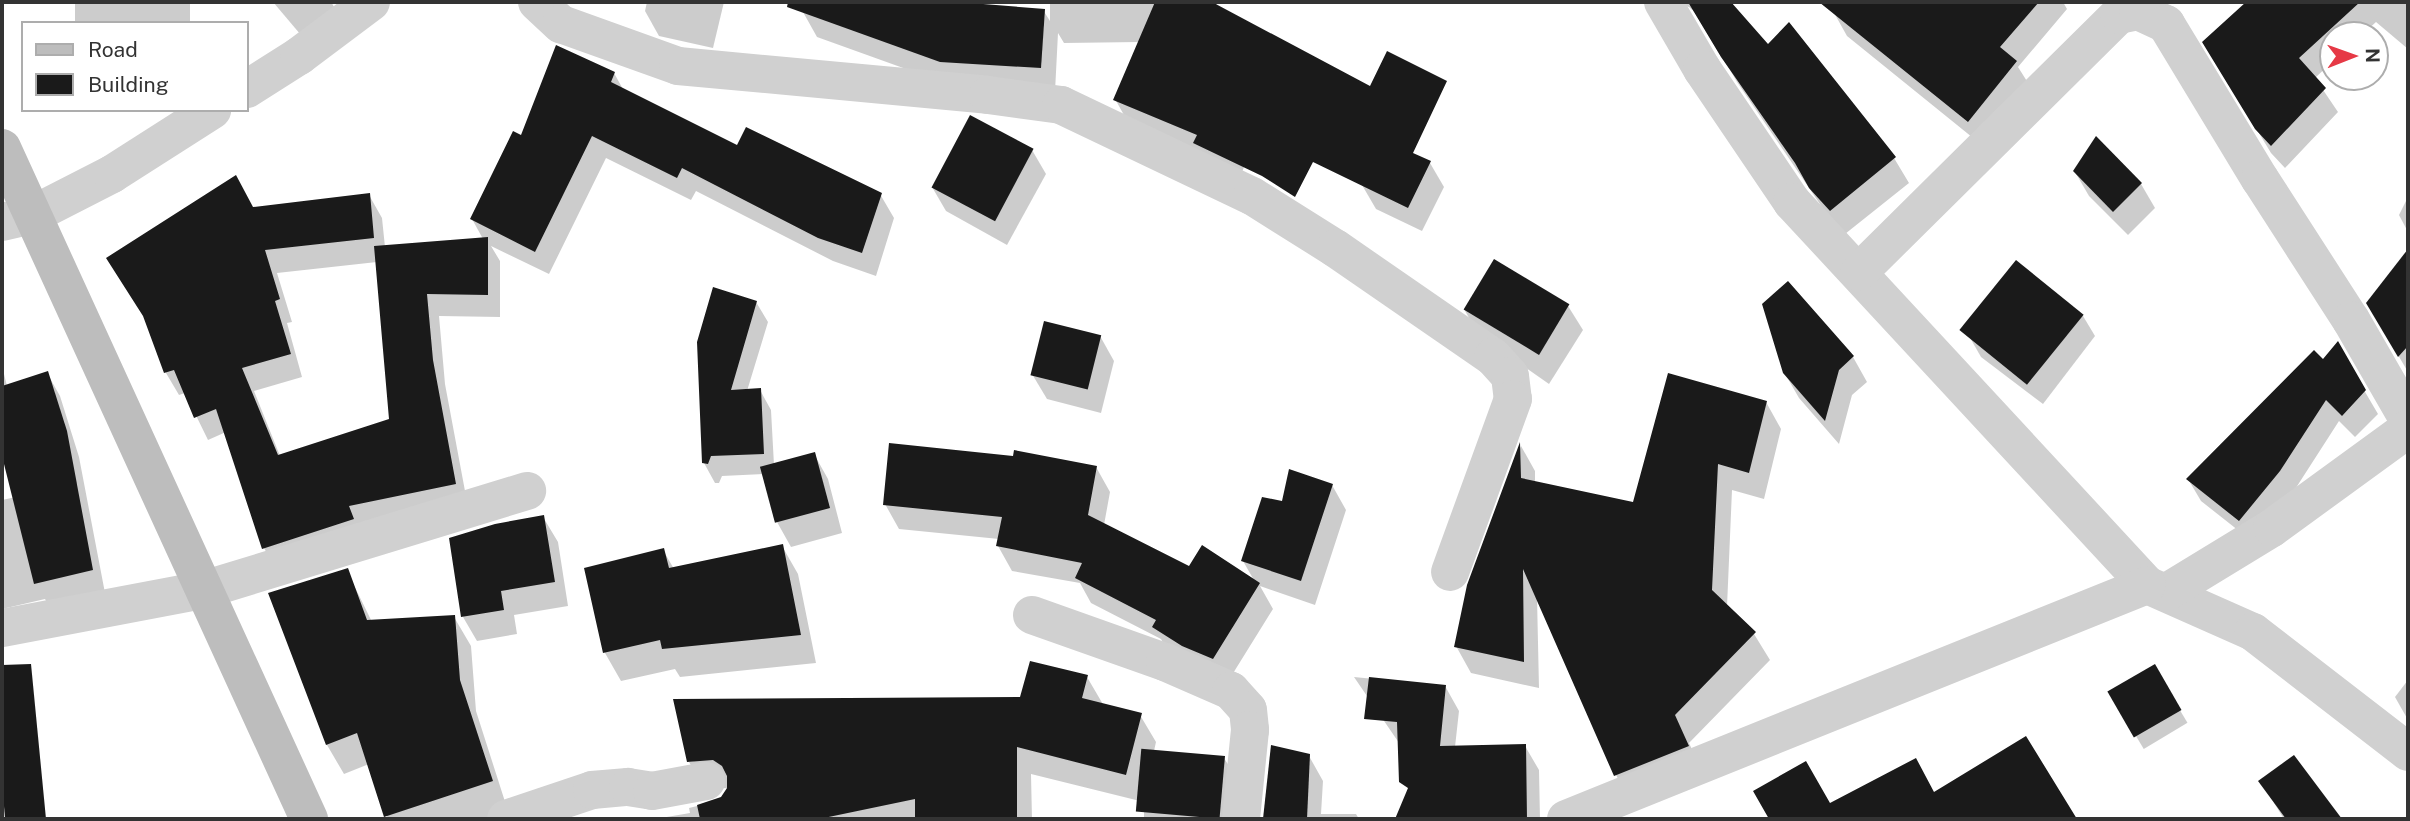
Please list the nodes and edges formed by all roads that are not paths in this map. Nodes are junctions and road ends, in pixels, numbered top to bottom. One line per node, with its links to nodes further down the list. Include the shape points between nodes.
1 (371, 2): 4 (street)
2 (537, 2): 12 (street, via 561,24 678,66 1061,105 1252,196 1482,349 1510,376 1513,399)
3 (1663, 2): 8 (street, via 1702,69 1792,202)
4 (248, 88)
5 (209, 112): 7 (street, via 112,174)
6 (2, 148): 7 (street)
7 (17, 218): 14 (street)
8 (1859, 272): 9 (street, via 2119,15 2138,11 2166,24); 13 (street)
9 (2408, 419)
10 (2408, 429): 13 (street, via 2272,528)
11 (527, 491): 14 (street)
12 (1450, 572)
13 (2157, 589): 17 (street, via 2253,632); 22 (street)
14 (202, 590): 16 (street); 19 (street)
15 (1032, 615): 21 (street, via 1165,662 1231,691 1248,709 1250,730)
16 (2, 628)
17 (2408, 752)
18 (706, 781): 20 (street, via 652,792 628,787 592,790)
19 (309, 819)
20 (506, 819)
21 (1241, 819)
22 (1566, 819)

